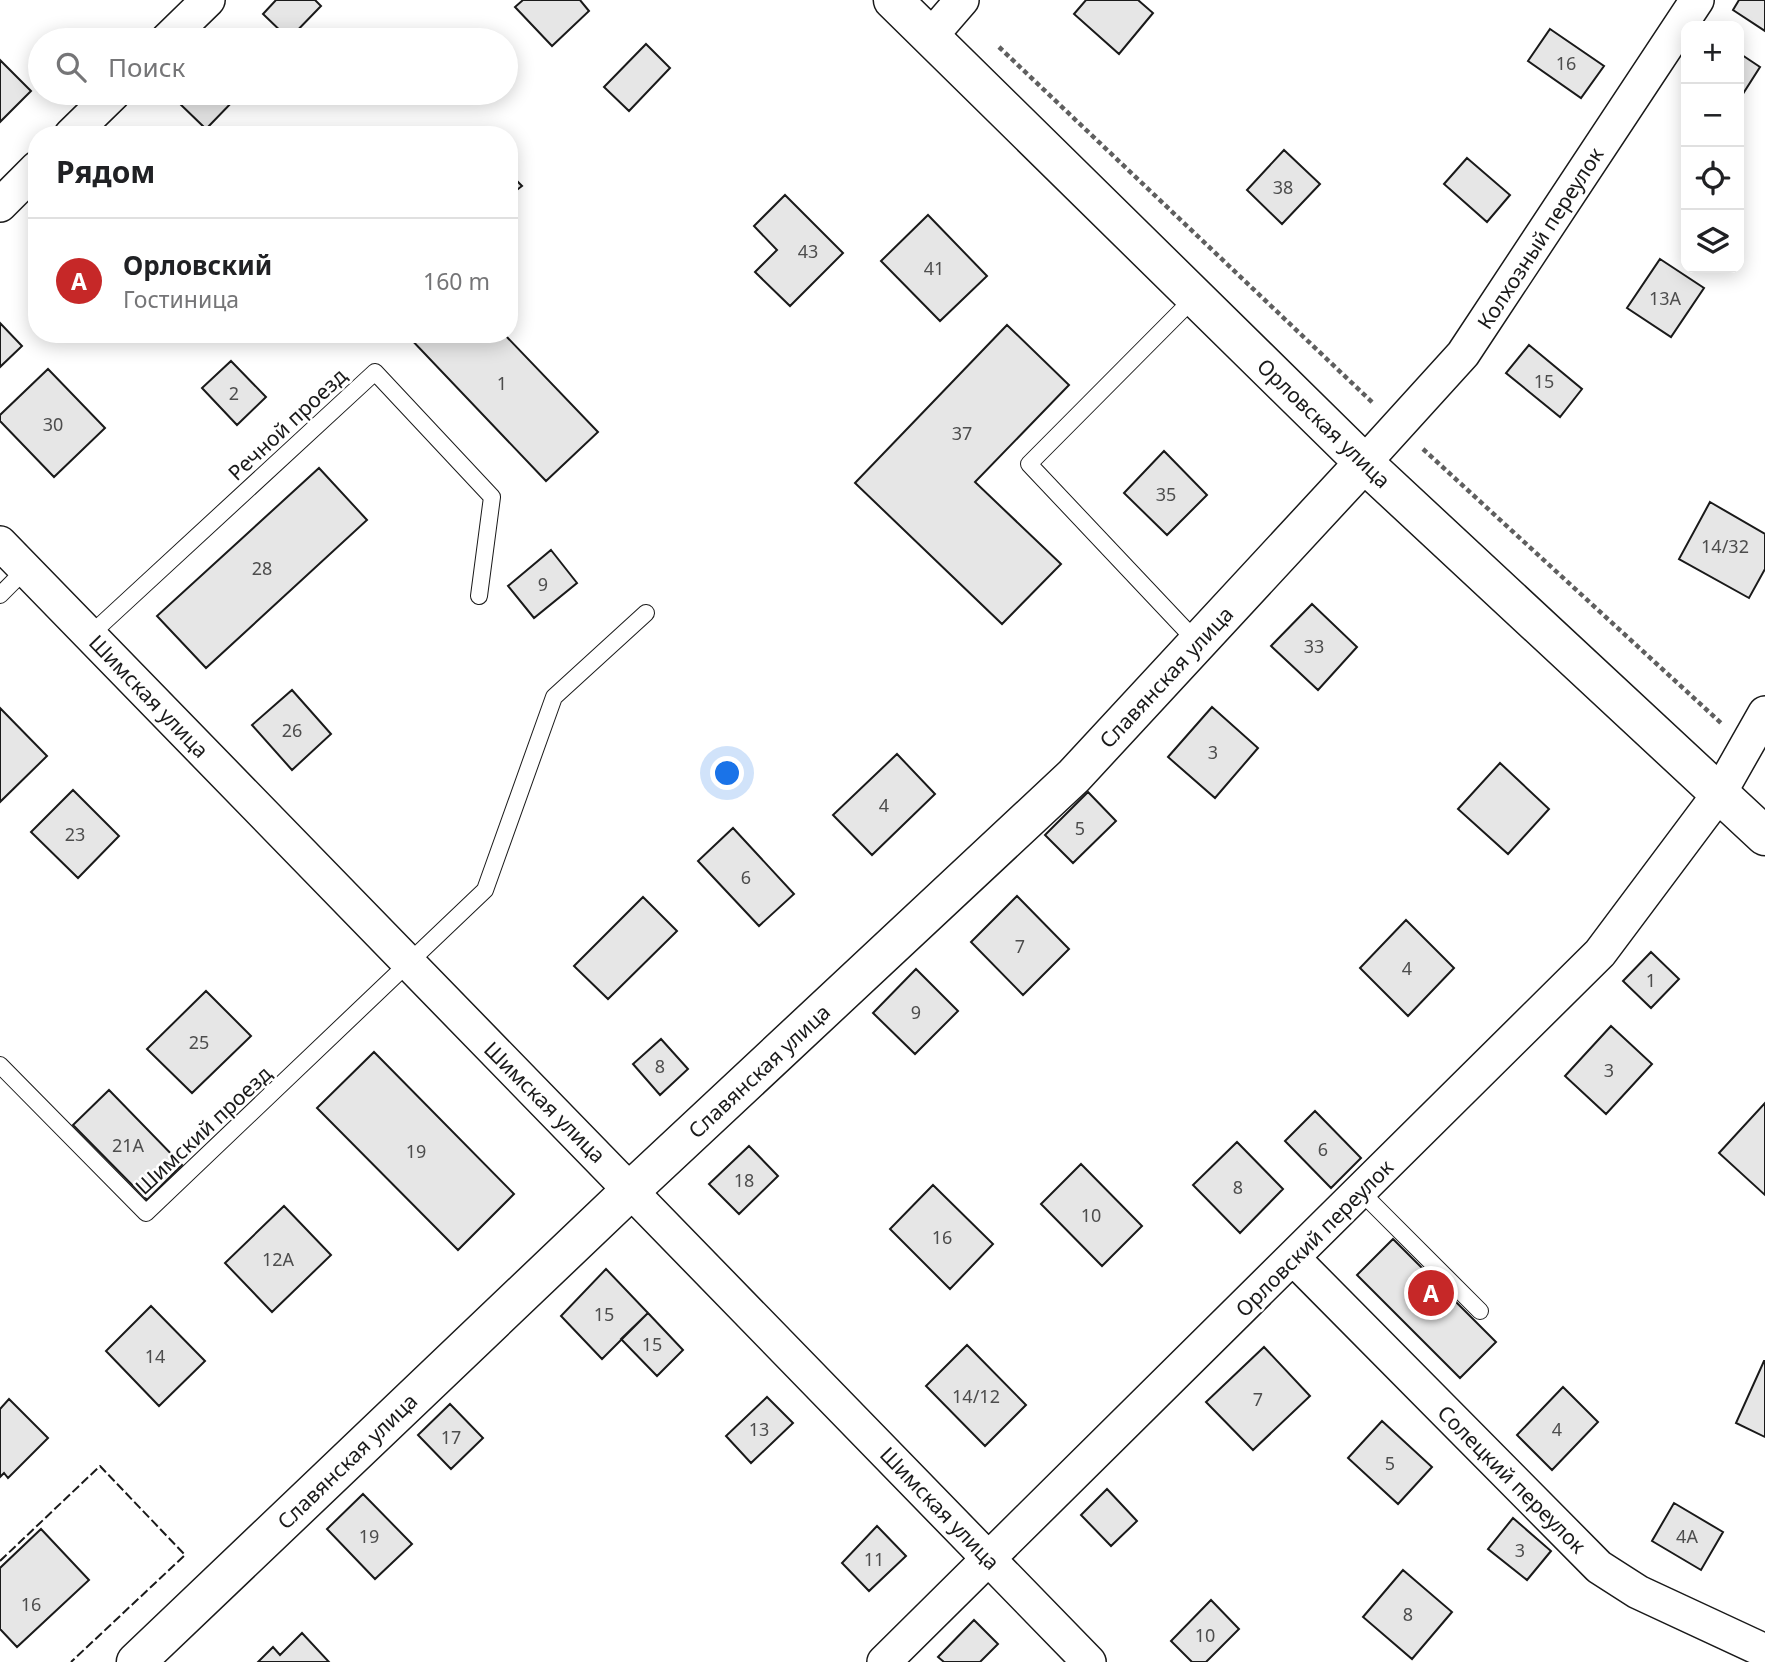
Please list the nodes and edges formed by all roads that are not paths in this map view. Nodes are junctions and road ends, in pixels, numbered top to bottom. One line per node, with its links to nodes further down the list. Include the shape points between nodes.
1 (208, 0): 5 (street)
2 (893, 0): 6 (street, Орловская улица)
3 (1697, 0): 12 (street, Колхозный переулок, via 1463,354)
4 (959, 3): 6 (street)
5 (179, 28)
6 (930, 37): 11 (street, Орловская улица)
7 (102, 105): 8 (street)
8 (80, 126)
9 (28, 178): 10 (street)
10 (0, 205)
11 (1195, 297): 12 (street, Орловская улица); 19 (lane, via 1029,464)
12 (1364, 463): 19 (street, Славянская улица); 21 (street, Орловская улица)
13 (0, 543): 14 (street, Шимская улица)
14 (26, 569): 15 (lane); 18 (street, Шимская улица)
15 (0, 595)
16 (479, 596): 18 (lane, Речной проезд, via 492,497 375,372)
17 (646, 613): 23 (lane, via 554,697 485,890)
18 (90, 635): 23 (street, Шимская улица)
19 (1198, 642): 25 (street, Славянская улица, via 1074,776)
20 (1765, 713): 21 (street, Орловский переулок)
21 (1719, 794): 22 (street, Орловская улица); 26 (street, Орловский переулок, via 1600,953)
22 (1765, 836)
23 (408, 963): 24 (lane, Шимский проезд, via 146,1213); 25 (street, Шимская улица)
24 (0, 1065)
25 (631, 1190): 29 (street, Шимская улица); 31 (street, Славянская улица)
26 (1361, 1192): 27 (street, Орловский переулок); 28 (lane)
27 (1294, 1259): 29 (street, Орловский переулок); 30 (street, Солецкий переулок, via 1599,1567 1638,1592)
28 (1479, 1311)
29 (989, 1558): 32 (street, Орловский переулок); 33 (street, Шимская улица)
30 (1765, 1651)
31 (136, 1662)
32 (884, 1662)
33 (1089, 1662)

